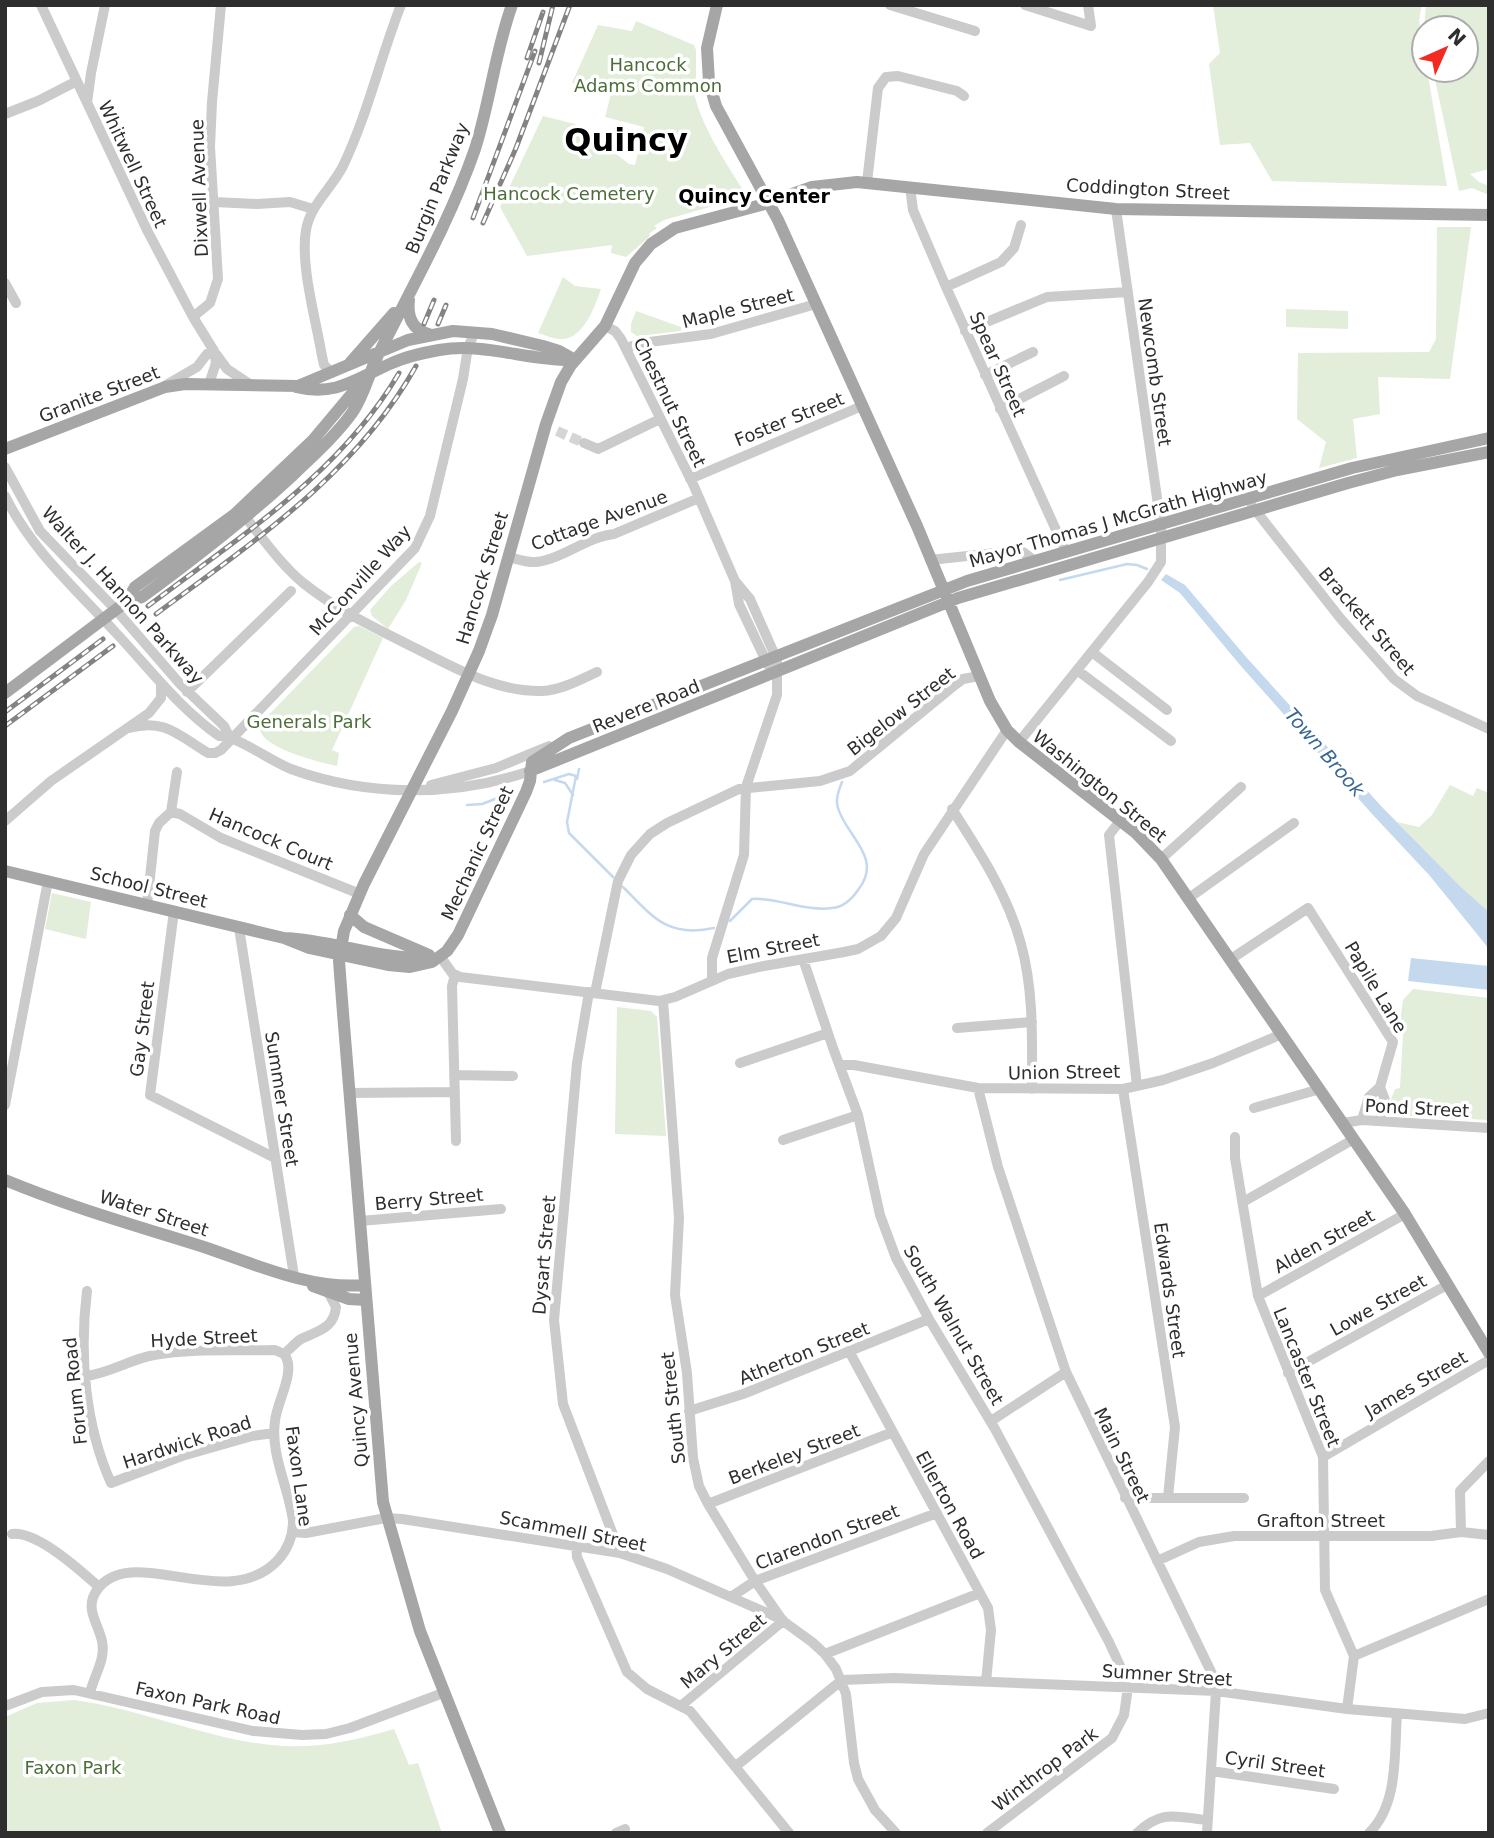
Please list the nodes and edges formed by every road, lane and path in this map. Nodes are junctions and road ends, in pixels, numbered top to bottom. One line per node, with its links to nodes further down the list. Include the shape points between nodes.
1 (41, 5): 11 (street, Whitwell Street)
2 (105, 5): 13 (street)
3 (221, 5): 17 (street, Dixwell Avenue, via 210,136)
4 (401, 5): 19 (street, via 369,104 342,167)
5 (512, 5): 27 (main road, Burgin Parkway, via 474,151)
6 (717, 5): 18 (main road, via 707,48 711,90)
7 (890, 5): 10 (street)
8 (1025, 5): 9 (street, via 1091,26)
9 (1088, 5)
10 (975, 31)
11 (77, 81): 13 (street, Whitwell Street); 14 (street)
12 (964, 96): 15 (street, via 898,76 886,77 878,88)
13 (87, 103): 30 (street, Whitwell Street)
14 (5, 114)
15 (867, 182): 16 (main road, Coddington Street); 18 (main road, Coddington Street, via 811,187)
16 (910, 187): 20 (main road, Coddington Street); 25 (street, Spear Street, via 913,210)
17 (214, 202): 19 (street, via 290,202); 30 (street, Dixwell Avenue, via 218,284 210,303)
18 (768, 202): 23 (main road, Coddington Street); 29 (main road, Washington Street)
19 (313, 209): 42 (street, via 306,233 306,258 322,356)
20 (1116, 209): 21 (main road, Coddington Street); 26 (street, Newcomb Street)
21 (1489, 215)
22 (1021, 225): 25 (street, via 1014,248 1001,262)
23 (666, 233): 31 (main road, Hancock Street, via 635,263)
24 (5, 283): 28 (street)
25 (946, 288): 32 (street, Spear Street)
26 (1128, 292): 32 (street, via 1047,297); 65 (street, Newcomb Street)
27 (410, 295): 34 (main road, via 411,322); 37 (main road, Burgin Parkway); 41 (main road)
28 (16, 303)
29 (816, 304): 36 (street, Maple Street, via 711,334); 51 (main road, Washington Street)
30 (193, 317): 39 (street, Whitwell Street)
31 (605, 326): 36 (street, Chestnut Street, via 618,334); 40 (main road, Hancock Street)
32 (965, 331): 43 (street, Spear Street)
33 (475, 332): 34 (main road, Granite Street); 35 (street, McConville Way); 40 (main road, Granite Street, via 543,346)
34 (430, 334): 37 (main road, Granite Street)
35 (468, 347): 40 (main road, Granite Street); 44 (main road, Granite Street, via 413,356); 74 (street, McConville Way, via 425,531 415,548)
36 (626, 348): 54 (street, Chestnut Street)
37 (380, 352): 41 (main road, Granite Street); 44 (main road, Burgin Parkway)
38 (1033, 352): 43 (street)
39 (210, 353): 46 (street, Whitwell Street, via 216,363); 47 (street); 49 (street, via 197,368)
40 (575, 360): 67 (main road, Hancock Street, via 561,382 551,428)
41 (345, 367): 42 (main road, Granite Street)
42 (332, 373): 48 (main road, Granite Street)
43 (985, 374): 52 (street, Spear Street)
44 (368, 375): 50 (main road, Granite Street, via 335,389); 53 (main road, Burgin Parkway); 64 (main road, Burgin Parkway, via 358,404 338,430)
45 (1064, 376): 52 (street)
46 (209, 384): 47 (main road, Granite Street); 49 (main road, Granite Street)
47 (251, 385): 48 (main road, Granite Street)
48 (292, 386): 50 (main road, Granite Street)
49 (158, 389): 57 (main road, Granite Street)
50 (312, 391): 53 (main road, via 330,401)
51 (862, 406): 60 (street, Foster Street); 68 (main road, Washington Street)
52 (1000, 409): 66 (street, Spear Street)
53 (334, 415): 73 (main road, Burgin Parkway, via 234,514 135,587)
54 (660, 419): 56 (street, via 598,449); 60 (street, Chestnut Street)
55 (1489, 438): 63 (main road, Mayor Thomas J McGrath Highway, via 1376,461)
56 (584, 443)
57 (5, 449)
58 (1489, 452): 63 (main road, Mayor Thomas J McGrath Highway)
59 (5, 467): 73 (street, Walter J. Hannon Parkway, via 40,531)
60 (690, 479): 62 (street, Chestnut Street)
61 (5, 496): 75 (street, Walter J. Hannon Parkway, via 37,549)
62 (699, 498): 67 (street, Cottage Avenue, via 536,562); 77 (street, Chestnut Street, via 735,581 739,604)
63 (1252, 505): 65 (main road, Mayor Thomas J McGrath Highway); 88 (street, Brackett Street, via 1394,679 1417,696)
64 (249, 521): 73 (main road, Burgin Parkway, via 142,597); 74 (street, via 303,583)
65 (1161, 532): 66 (main road, Mayor Thomas J McGrath Highway); 72 (main road, Mayor Thomas J McGrath Highway); 76 (street, via 1161,562 1156,571)
66 (1066, 552): 69 (main road, Mayor Thomas J McGrath Highway)
67 (509, 557): 81 (main road, Hancock Street)
68 (930, 560): 69 (street, via 1023,552); 70 (main road, Washington Street)
69 (1035, 561): 70 (main road, Mayor Thomas J McGrath Highway)
70 (942, 590): 72 (main road, Washington Street); 77 (main road, Mayor Thomas J McGrath Highway)
71 (291, 592): 84 (street)
72 (948, 602): 80 (main road, Mayor Thomas J McGrath Highway); 82 (main road, Washington Street)
73 (121, 606): 75 (main road, Burgin Parkway); 84 (street, Walter J. Hannon Parkway, via 138,635)
74 (351, 616): 81 (street); 90 (street, McConville Way)
75 (103, 619): 83 (street, Walter J. Hannon Parkway); 85 (main road, Burgin Parkway)
76 (1092, 652): 78 (street); 86 (street)
77 (770, 657): 80 (street, Chestnut Street); 91 (main road, Revere Road)
78 (1077, 670): 92 (street); 93 (street)
79 (597, 672): 81 (street, via 544,691)
80 (775, 673): 95 (main road, Revere Road); 97 (street, via 777,695)
81 (469, 675): 99 (main road, Hancock Street)
82 (979, 676): 89 (main road, Washington Street); 97 (street, Bigelow Street, via 963,679 850,771 820,781)
83 (161, 685): 87 (street, via 159,703); 90 (street, Walter J. Hannon Parkway, via 212,731)
84 (187, 692): 90 (street, Walter J. Hannon Parkway)
85 (5, 693)
86 (1167, 710)
87 (129, 728): 90 (street, via 165,727 215,754); 102 (street, via 51,781)
88 (1489, 729)
89 (1007, 730): 93 (main road, Washington Street); 100 (street, Elm Street)
90 (231, 737): 99 (street, Walter J. Hannon Parkway, via 271,761 316,777)
91 (569, 738): 94 (street, Revere Road); 95 (main road, Mechanic Street, via 534,760)
92 (1171, 741)
93 (1019, 742): 103 (main road, Washington Street)
94 (552, 745): 99 (street, Walter J. Hannon Parkway, via 489,770)
95 (530, 771): 99 (street, Walter J. Hannon Parkway, via 470,787); 115 (main road, Mechanic Street, via 528,788 461,929)
96 (177, 772): 101 (street)
97 (746, 787): 119 (street, via 744,855 712,958); 120 (street, Bigelow Street, via 662,826 635,850 616,888)
98 (1241, 787): 105 (street)
99 (413, 789): 108 (main road, Hancock Street)
100 (952, 809): 116 (street, Elm Street, via 917,866 896,918 881,936 858,948); 122 (street, via 982,855 1021,943)
101 (172, 813): 108 (street, Hancock Court, via 221,838); 110 (street, via 155,831)
102 (5, 821)
103 (1120, 821): 105 (main road, Washington Street); 130 (street, via 1109,835)
104 (1294, 823): 109 (street)
105 (1161, 859): 109 (main road, Washington Street)
106 (7, 870): 107 (main road, School Street)
107 (48, 881): 110 (main road, School Street); 138 (street)
108 (360, 894): 112 (main road, Hancock Street)
109 (1189, 898): 117 (main road, Washington Street)
110 (147, 905): 111 (main road, School Street)
111 (174, 911): 113 (main road, School Street); 149 (street, Gay Street, via 150,1095)
112 (350, 915): 114 (main road, Hancock Street); 115 (main road, via 364,927)
113 (239, 928): 114 (main road, School Street); 149 (street, Summer Street)
114 (340, 950): 115 (main road, via 410,967); 137 (main road, Quincy Avenue)
115 (440, 956): 118 (street)
116 (803, 958): 119 (street, Elm Street); 124 (street, South Walnut Street)
117 (1231, 959): 125 (main road, Washington Street); 131 (street, Papile Lane, via 1308,908 1393,1042)
118 (455, 975): 120 (street, Elm Street); 128 (street)
119 (712, 979): 121 (street, Elm Street)
120 (592, 992): 121 (street, Elm Street); 189 (street, Dysart Street, via 577,1063 554,1320 563,1404)
121 (663, 1000): 170 (street, South Street, via 678,1218 676,1295)
122 (1032, 1022): 123 (street); 133 (street)
123 (957, 1028)
124 (828, 1033): 126 (street); 127 (street, South Walnut Street)
125 (1282, 1034): 130 (street, Union Street, via 1213,1063); 135 (main road, Washington Street)
126 (740, 1063)
127 (840, 1065): 132 (street, Union Street); 140 (street, South Walnut Street)
128 (454, 1075): 129 (street); 136 (street)
129 (513, 1076)
130 (1137, 1086): 134 (street, Union Street)
131 (1380, 1087): 141 (street, Papile Lane, via 1369,1097); 142 (street, Papile Lane, via 1385,1100)
132 (978, 1088): 133 (street, Union Street); 167 (street, Main Street, via 998,1167)
133 (1032, 1089): 134 (street, Union Street)
134 (1124, 1089): 177 (street, Edwards Street, via 1175,1427)
135 (1321, 1089): 139 (street); 143 (main road, Washington Street)
136 (455, 1092): 137 (street); 148 (street)
137 (349, 1093): 154 (main road, Quincy Avenue)
138 (5, 1105)
139 (1254, 1108)
140 (858, 1115): 147 (street); 162 (street, South Walnut Street, via 886,1233)
141 (1362, 1120): 142 (street, Pond Street); 143 (street, Pond Street)
142 (1380, 1121): 144 (street, Pond Street)
143 (1343, 1123): 146 (main road, Washington Street)
144 (1489, 1128)
145 (1235, 1136): 151 (street, Lancaster Street)
146 (1354, 1139): 151 (street); 153 (main road, Washington Street)
147 (783, 1140)
148 (456, 1141)
149 (275, 1158): 155 (street, Summer Street)
150 (5, 1180): 155 (main road, Water Street, via 69,1205)
151 (1243, 1202): 160 (street, Lancaster Street)
152 (501, 1209): 154 (street, Berry Street)
153 (1405, 1214): 157 (main road, Washington Street); 160 (street, Alden Street)
154 (359, 1221): 156 (main road, Quincy Avenue)
155 (294, 1276): 156 (main road, Water Street); 159 (main road, Water Street)
156 (365, 1285): 161 (main road, Quincy Avenue)
157 (1447, 1285): 164 (main road, Washington Street); 168 (street, Lowe Street)
158 (87, 1292): 169 (street, Forum Road)
159 (328, 1292): 161 (main road, Water Street); 165 (street, via 336,1307 333,1320)
160 (1258, 1296): 168 (street, Lancaster Street)
161 (366, 1300): 182 (main road, Quincy Avenue)
162 (929, 1320): 163 (street, Atherton Street); 171 (street, South Walnut Street)
163 (849, 1351): 170 (street, Atherton Street); 172 (street, Ellerton Road)
164 (1489, 1353)
165 (284, 1354): 169 (street, Hyde Street, via 275,1350 163,1353); 173 (street, Faxon Lane, via 289,1371)
166 (1489, 1360): 174 (street, James Street)
167 (1066, 1372): 171 (street); 178 (street, Main Street)
168 (1288, 1373): 174 (street, Lancaster Street)
169 (86, 1376): 176 (street, Forum Road, via 94,1442)
170 (689, 1412): 180 (street, South Street, via 693,1458)
171 (991, 1421): 201 (street, South Walnut Street, via 1112,1648)
172 (893, 1432): 180 (street, Berkeley Street); 181 (street, Ellerton Road)
173 (274, 1433): 176 (street, Hardwick Road, via 182,1456); 183 (street, Faxon Lane)
174 (1323, 1457): 187 (street, Lancaster Street)
175 (1489, 1461): 184 (street, via 1460,1492)
176 (111, 1483)
177 (1168, 1497): 178 (street); 179 (street)
178 (1125, 1498): 190 (street, Main Street)
179 (1244, 1498)
180 (708, 1504): 191 (street, South Street)
181 (937, 1513): 191 (street, Clarendon Street); 193 (street, Ellerton Road)
182 (386, 1518): 183 (street, Scammell Street); 188 (street, Scammell Street); 204 (main road, Quincy Avenue)
183 (293, 1532): 192 (street, Faxon Lane, via 278,1560 248,1580 130,1573)
184 (1461, 1532): 186 (street, Grafton Street); 187 (street, Grafton Street)
185 (12, 1534): 192 (street, via 37,1540)
186 (1489, 1535)
187 (1324, 1536): 190 (street, Grafton Street, via 1215,1538); 198 (street, Lancaster Street, via 1325,1590)
188 (576, 1545): 189 (street, Scammell Street); 205 (street, via 577,1557 627,1672 647,1689)
189 (620, 1553): 194 (street, Scammell Street)
190 (1157, 1561): 202 (street, Main Street, via 1215,1680)
191 (755, 1581): 194 (street, Clarendon Street); 196 (street, South Street)
192 (99, 1587): 203 (street, via 92,1610 103,1653)
193 (980, 1592): 197 (street); 200 (street, Ellerton Road, via 991,1620)
194 (732, 1597): 196 (street, Scammell Street)
195 (1489, 1600): 198 (street)
196 (783, 1621): 197 (street, South Street); 205 (street, Mary Street)
197 (825, 1654): 199 (street, South Street)
198 (1354, 1656): 207 (street)
199 (842, 1680): 200 (street, Sumner Street); 210 (street); 216 (street, South Street, via 859,1779 874,1810)
200 (986, 1682): 201 (street, Sumner Street)
201 (1126, 1687): 202 (street, Sumner Street); 217 (street, Winthrop Park, via 1124,1715 1112,1738)
202 (1216, 1691): 207 (street, Sumner Street); 211 (street, Main Street)
203 (90, 1693): 204 (street, Faxon Park Road, via 245,1729 293,1735 350,1728); 206 (street, Faxon Park Road, via 48,1691)
204 (443, 1693): 214 (main road, Quincy Avenue)
205 (682, 1705): 210 (street)
206 (5, 1706)
207 (1347, 1709): 209 (street, Sumner Street)
208 (1489, 1713): 209 (street, Sumner Street, via 1465,1719)
209 (1397, 1714): 220 (street, via 1390,1799)
210 (736, 1766): 215 (street)
211 (1211, 1771): 212 (street, Cyril Street); 213 (street, Main Street)
212 (1334, 1788)
213 (1207, 1821): 218 (street, via 1165,1816 1150,1821); 219 (street, Main Street)
214 (500, 1833)
215 (789, 1833)
216 (896, 1833)
217 (987, 1833)
218 (1137, 1833)
219 (1207, 1833)
220 (1369, 1833)

